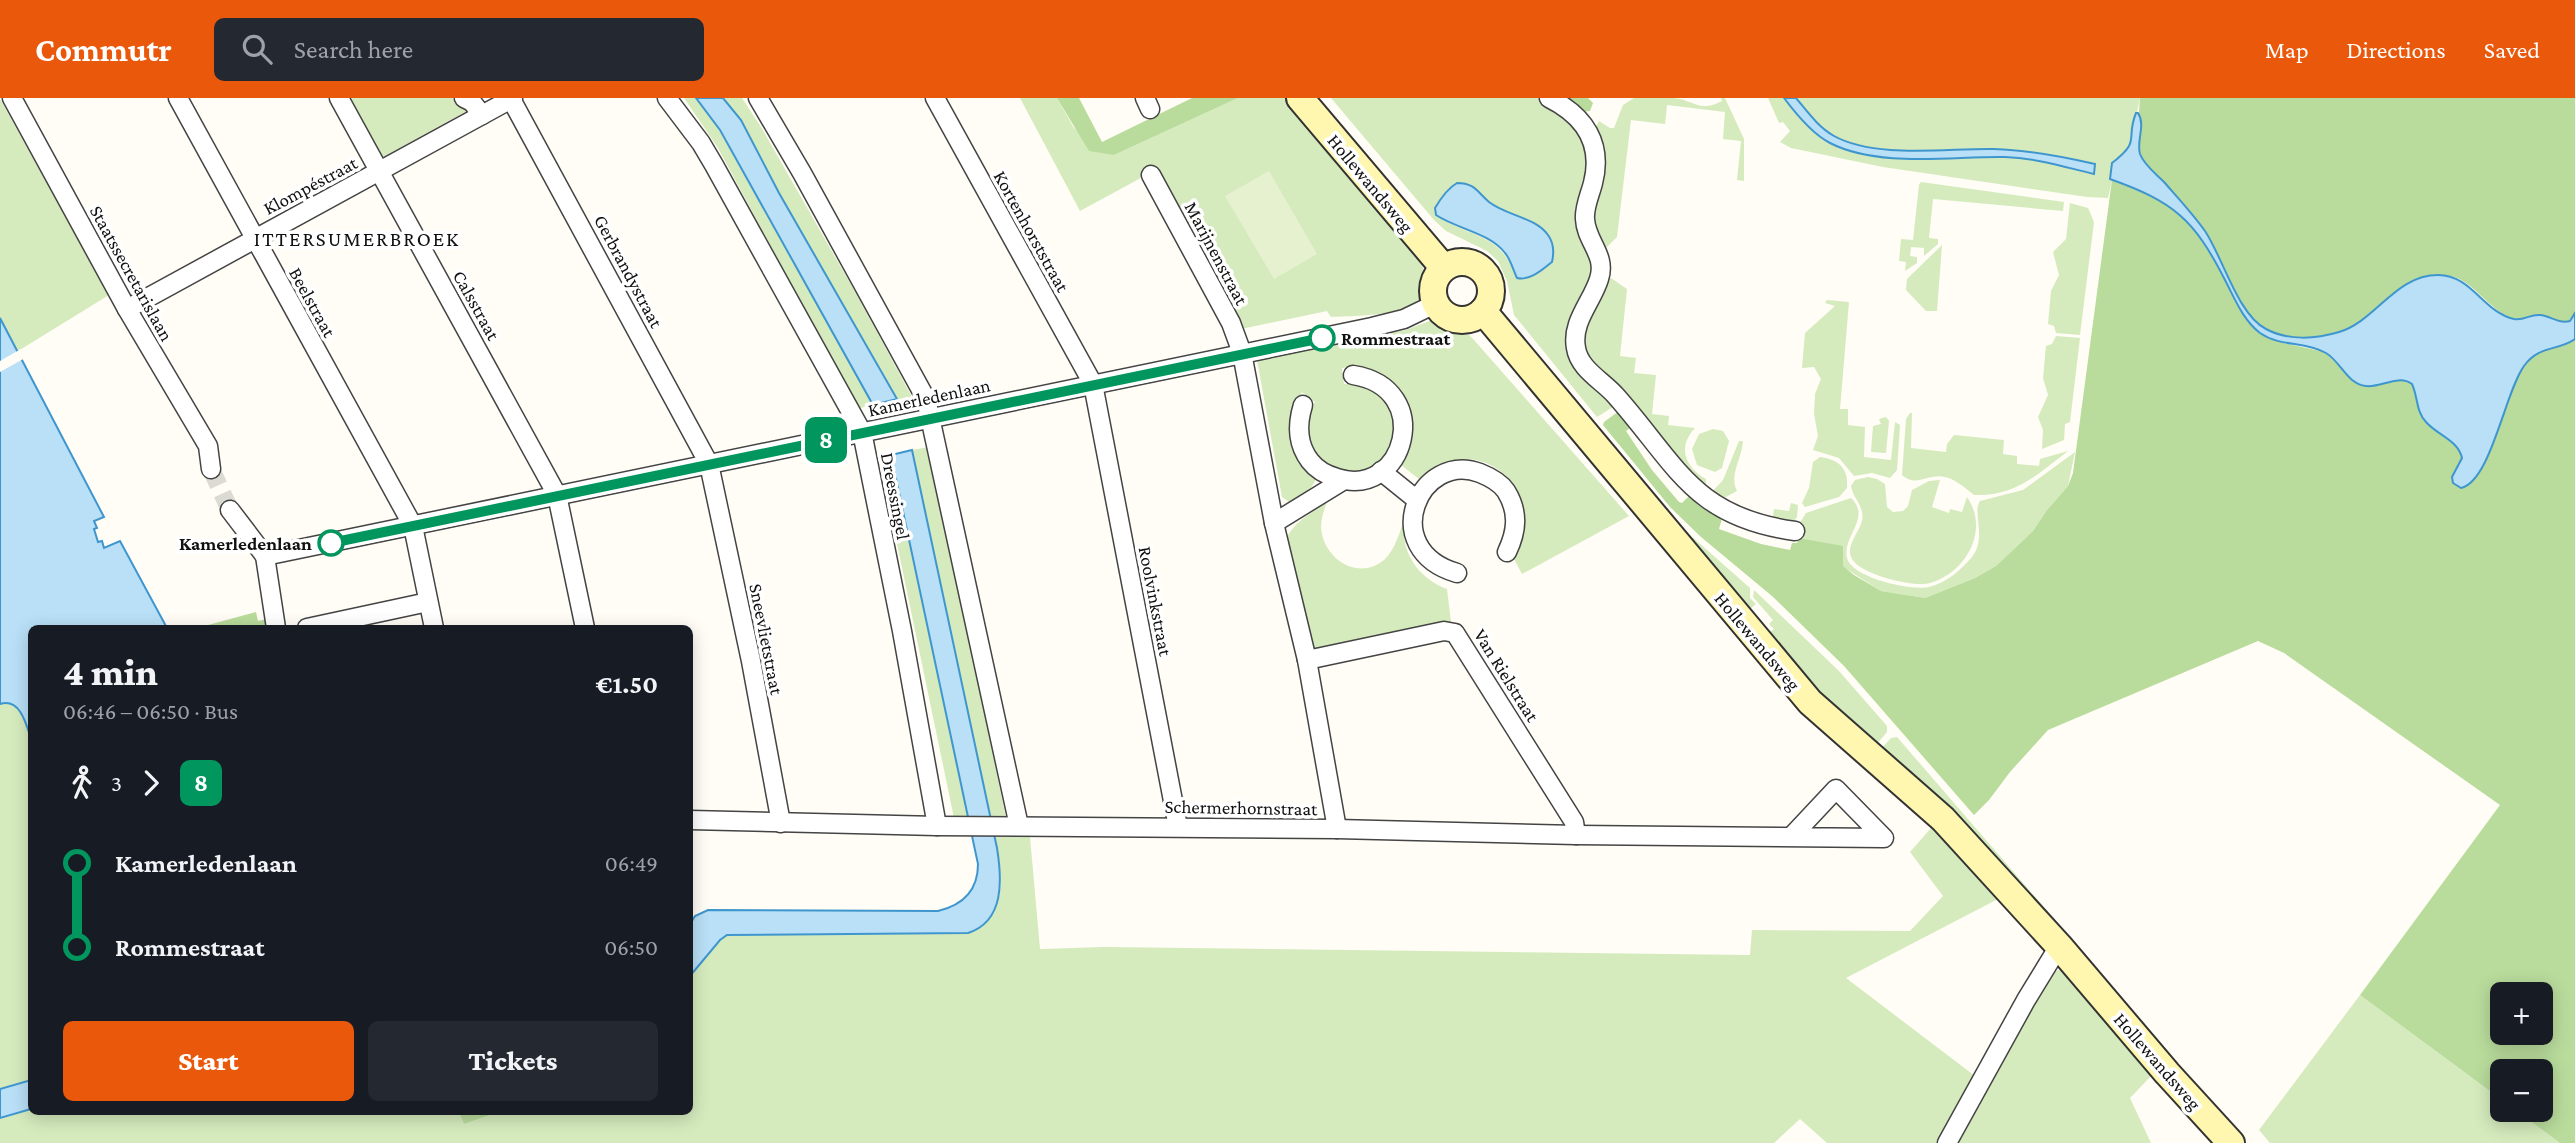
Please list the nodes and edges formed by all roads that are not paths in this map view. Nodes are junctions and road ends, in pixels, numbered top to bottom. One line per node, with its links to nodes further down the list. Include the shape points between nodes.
1 (12, 98): 17 (street, Staatssecretarislaan)
2 (178, 98): 14 (street, Beelstraat)
3 (339, 98): 12 (street, Calsstraat)
4 (464, 98): 11 (street)
5 (512, 98): 11 (street, Klompéstraat); 25 (street, Gerbrandystraat)
6 (667, 98): 24 (street, Dreessingel, via 714,165)
7 (758, 98): 23 (street, via 926,399)
8 (935, 98): 21 (street, Kortenhorststraat)
9 (1300, 98): 15 (main road, Hollewandsweg)
10 (1549, 98): 34 (street, via 1579,120 1596,149 1585,222 1600,255 1601,269 1577,331 1579,358 1694,489 1743,518)
11 (482, 116): 12 (street, Klompéstraat)
12 (380, 172): 14 (street, Klompéstraat); 29 (street, Calsstraat)
13 (1151, 175): 19 (street, Marijnenstraat, via 1231,323)
14 (254, 239): 17 (street, Klompéstraat); 33 (street, Beelstraat)
15 (1443, 267): 16 (main road, via 1433,284); 18 (main road, via 1464,261 1484,271 1491,293)
16 (1435, 304): 18 (main road, via 1457,320); 19 (street, Kamerledenlaan, via 1383,325)
17 (127, 309): 26 (street, Staatssecretarislaan, via 208,446)
18 (1483, 311): 52 (main road, Hollewandsweg, via 1810,702 1943,819)
19 (1242, 353): 21 (street, Kamerledenlaan); 32 (street)
20 (1353, 375): 27 (street, via 1377,382 1400,408 1404,435 1393,460)
21 (1093, 384): 23 (street, Kamerledenlaan); 48 (street, Roolvinkstraat)
22 (1303, 405): 28 (street, via 1298,429 1305,455 1327,475)
23 (930, 418): 24 (street, Kamerledenlaan); 47 (street)
24 (862, 432): 25 (street, Kamerledenlaan); 46 (street, Dreessingel)
25 (709, 464): 29 (street, Kamerledenlaan); 45 (street, Sneevlietstraat)
26 (211, 469)
27 (1381, 471): 28 (street, via 1357,481); 30 (street)
28 (1344, 480): 32 (street)
29 (557, 495): 33 (street, Kamerledenlaan); 42 (street, Calsstraat)
30 (1417, 500): 35 (street, via 1436,478 1447,473 1474,471 1491,477 1503,487 1516,515); 37 (street, via 1412,517 1419,548 1441,568)
31 (230, 510): 36 (street)
32 (1274, 523): 43 (street)
33 (413, 526): 36 (street, Kamerledenlaan); 38 (street, Beelstraat)
34 (1795, 531)
35 (1507, 552)
36 (265, 556): 39 (street)
37 (1457, 573)
38 (428, 602): 40 (street); 41 (street, Beelstraat)
39 (276, 625)
40 (321, 625)
41 (433, 625)
42 (583, 625)
43 (1307, 660): 49 (street); 50 (street, Van Rielstraat, via 1444,631 1455,633 1574,822)
44 (693, 820): 45 (street, Schermerhornstraat)
45 (781, 823): 46 (street, Schermerhornstraat)
46 (937, 826): 47 (street, Schermerhornstraat)
47 (1018, 826): 48 (street, Schermerhornstraat)
48 (1178, 827): 49 (street, Schermerhornstraat)
49 (1336, 829): 50 (street, Schermerhornstraat)
50 (1576, 835): 51 (street, Schermerhornstraat)
51 (1791, 837): 51 (street, Schermerhornstraat, via 1836,789 1884,838 1871,838)
52 (2059, 946): 53 (street); 54 (main road, Hollewandsweg)
53 (1947, 1143)
54 (2231, 1143)

